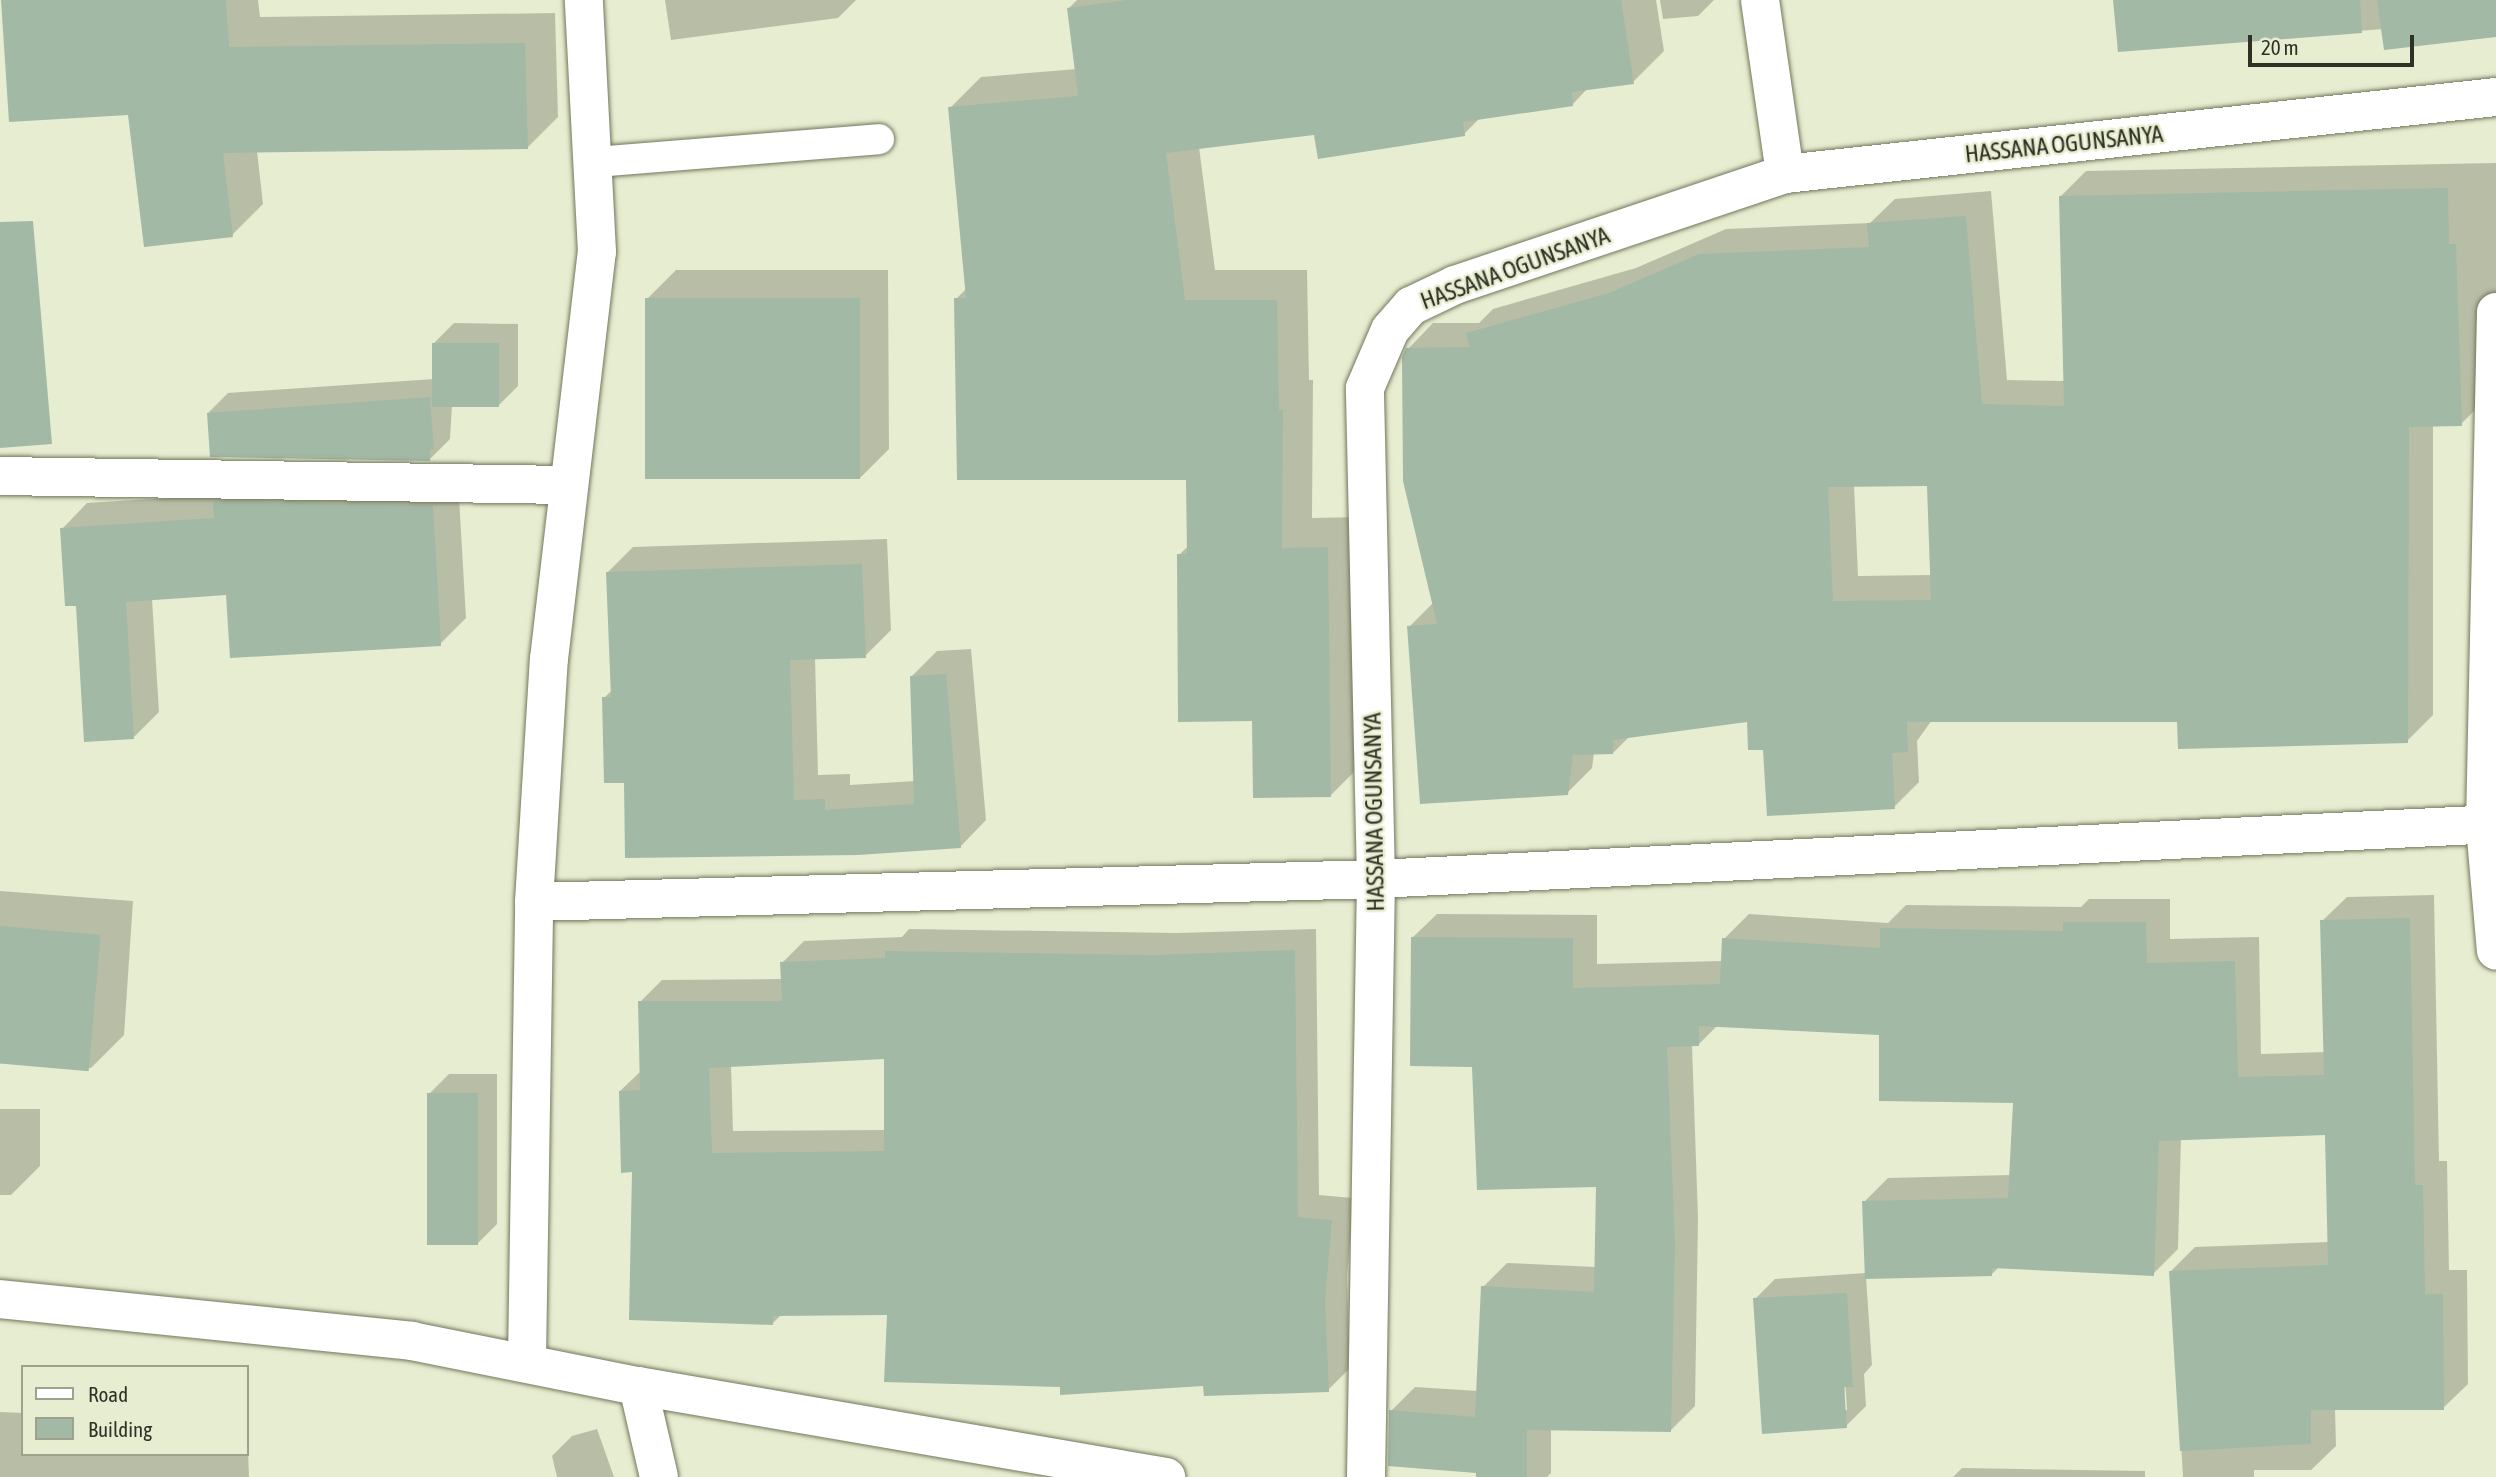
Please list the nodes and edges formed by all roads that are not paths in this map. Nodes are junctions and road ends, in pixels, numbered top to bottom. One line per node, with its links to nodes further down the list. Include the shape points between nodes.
1 (584, 0): 5 (street)
2 (1760, 0): 6 (street)
3 (2496, 97): 6 (street, HASSANA OGUNSANYA)
4 (879, 139): 5 (lane)
5 (595, 162): 9 (street, via 597,252)
6 (1785, 174): 11 (street, HASSANA OGUNSANYA, via 1455,285 1411,306 1390,331 1365,388)
7 (2496, 312): 10 (street)
8 (0, 476): 9 (street)
9 (569, 485): 12 (street, via 549,659)
10 (2491, 825): 11 (street); 13 (street)
11 (1376, 879): 12 (street); 19 (street, HASSANA OGUNSANYA)
12 (534, 902): 15 (street)
13 (2496, 951)
14 (0, 1299): 15 (street, via 412,1341)
15 (527, 1360): 16 (street)
16 (638, 1386): 17 (street); 18 (street)
17 (659, 1477)
18 (1166, 1477)
19 (1366, 1477)

